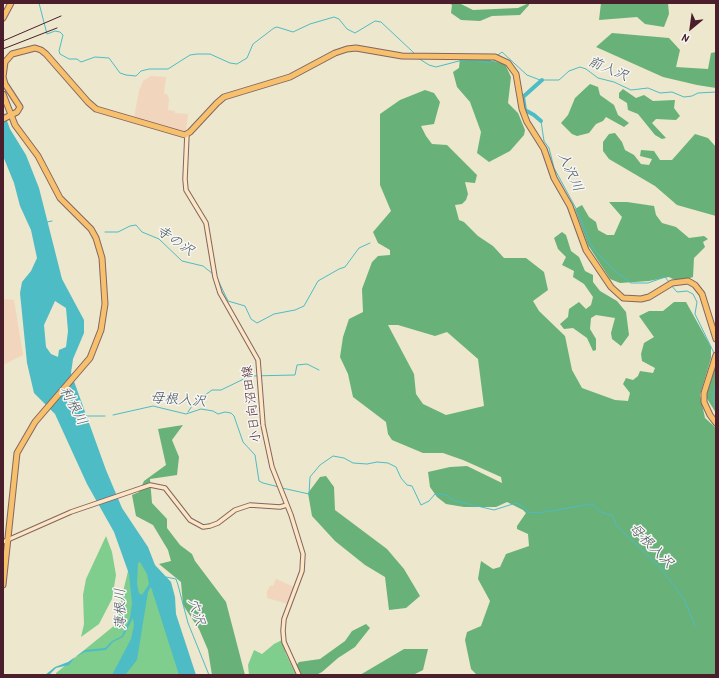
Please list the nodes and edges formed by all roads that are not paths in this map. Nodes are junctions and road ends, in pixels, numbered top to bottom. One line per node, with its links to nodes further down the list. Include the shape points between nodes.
1 (11, 3): 2 (highway)
2 (3, 18)
3 (3, 94): 4 (highway)
4 (6, 117): 5 (highway, via 17,112 20,107 5,84 5,62 9,56 16,53 38,48 96,109 172,132); 10 (highway, via 42,163 63,202 91,229 99,243 105,304 102,330 87,362 39,416 17,453)
5 (187, 134): 6 (highway, via 224,97 290,77 347,49 356,48 402,56 500,58 508,63 516,74 527,122 544,149 554,178 570,206 586,250 611,287 623,298 641,300 672,283 688,281 702,294); 9 (main road, 小日向沼田線, via 184,179 186,190 206,223 220,293 258,360 268,452 274,476)
6 (716, 339)
7 (716, 354): 8 (highway, via 704,393 704,402)
8 (716, 423)
9 (287, 505): 10 (main road, via 250,505 236,510 214,525 203,527 190,520 165,488 153,484 88,506); 12 (main road, 小日向沼田線, via 304,558 284,619 283,636)
10 (6, 541): 11 (highway)
11 (3, 585)
12 (299, 675)

